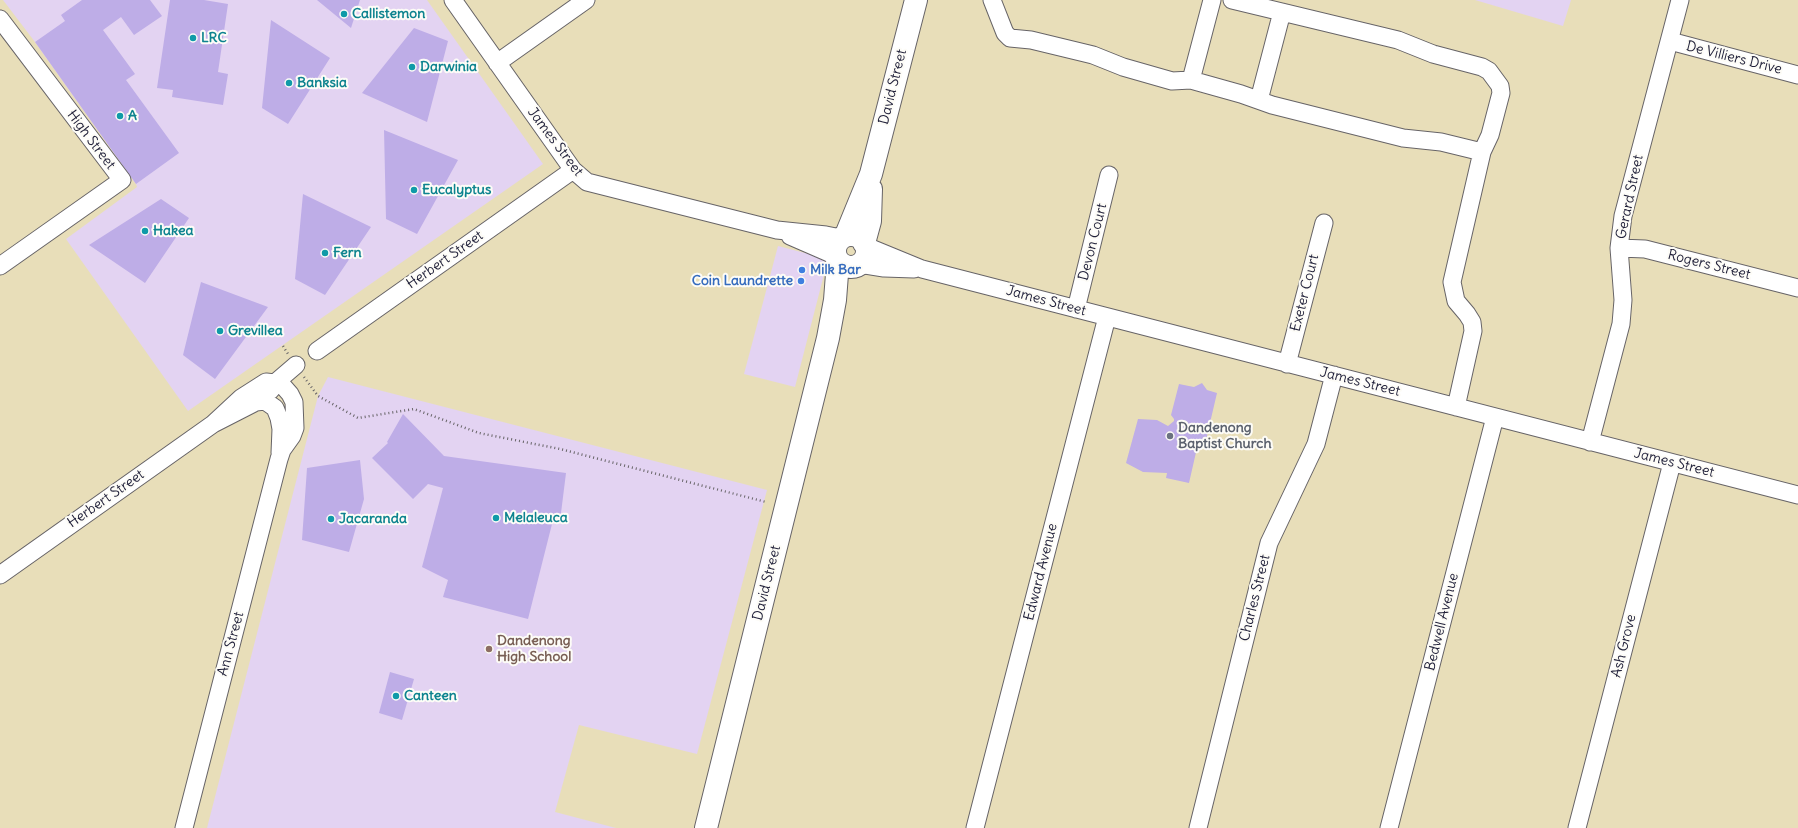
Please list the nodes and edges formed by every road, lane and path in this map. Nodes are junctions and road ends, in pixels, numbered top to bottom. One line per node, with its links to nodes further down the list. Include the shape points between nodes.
1 (452, 0): 11 (street, James Street)
2 (586, 0): 11 (street)
3 (916, 0): 20 (main road, David Street)
4 (992, 0): 13 (street, via 1005,33 1010,38 1031,40 1093,56 1123,68 1172,81)
5 (1212, 0): 13 (street)
6 (1232, 0): 8 (street)
7 (1680, 0): 10 (street, Gerard Street)
8 (1282, 12): 14 (street); 15 (street, via 1398,40 1489,71 1500,86 1501,93 1490,135)
9 (0, 19): 21 (street, High Street, via 122,180)
10 (1670, 41): 12 (street, De Villiers Drive); 19 (street, Gerard Street, via 1623,216)
11 (497, 63): 16 (street, James Street)
12 (1798, 75)
13 (1191, 80): 14 (street)
14 (1259, 100): 15 (street, via 1403,138 1441,142)
15 (1482, 152): 32 (street, via 1452,282 1456,301 1472,322 1473,331)
16 (573, 170): 20 (street, James Street, via 586,182); 25 (street, Herbert Street)
17 (1109, 175): 23 (street, Devon Court)
18 (1324, 222): 26 (street, Exeter Court)
19 (1619, 248): 22 (street, Rogers Street, via 1644,249); 35 (street, Gerard Street, via 1623,300 1621,324)
20 (851, 251): 23 (street, James Street); 42 (main road, David Street)
21 (0, 266)
22 (1798, 288)
23 (1076, 309): 24 (street, James Street)
24 (1107, 317): 26 (street, James Street); 43 (street, Edward Avenue)
25 (317, 351)
26 (1287, 364): 28 (street, James Street)
27 (296, 366): 29 (street, Herbert Street)
28 (1334, 375): 32 (street, James Street); 44 (street, Charles Street, via 1316,444 1269,543)
29 (275, 383): 31 (street); 34 (street, Herbert Street, via 268,382 257,386); 36 (street, Ann Street, via 283,386 290,394 295,412 293,434)
30 (318, 396): 39 (path, via 358,418 414,409 479,433 560,449)
31 (264, 400): 34 (street, Herbert Street); 36 (street, Ann Street, via 275,408 279,418)
32 (1456, 407): 33 (street, James Street)
33 (1495, 417): 35 (street, James Street); 45 (street, Bedwell Avenue)
34 (213, 424): 40 (street, Herbert Street)
35 (1590, 442): 37 (street, James Street)
36 (279, 459): 41 (street, Ann Street)
37 (1672, 463): 38 (street, James Street); 46 (street, Ash Grove)
38 (1798, 495)
39 (766, 502)
40 (0, 575)
41 (184, 828)
42 (706, 828)
43 (975, 828)
44 (1198, 828)
45 (1389, 828)
46 (1577, 828)

